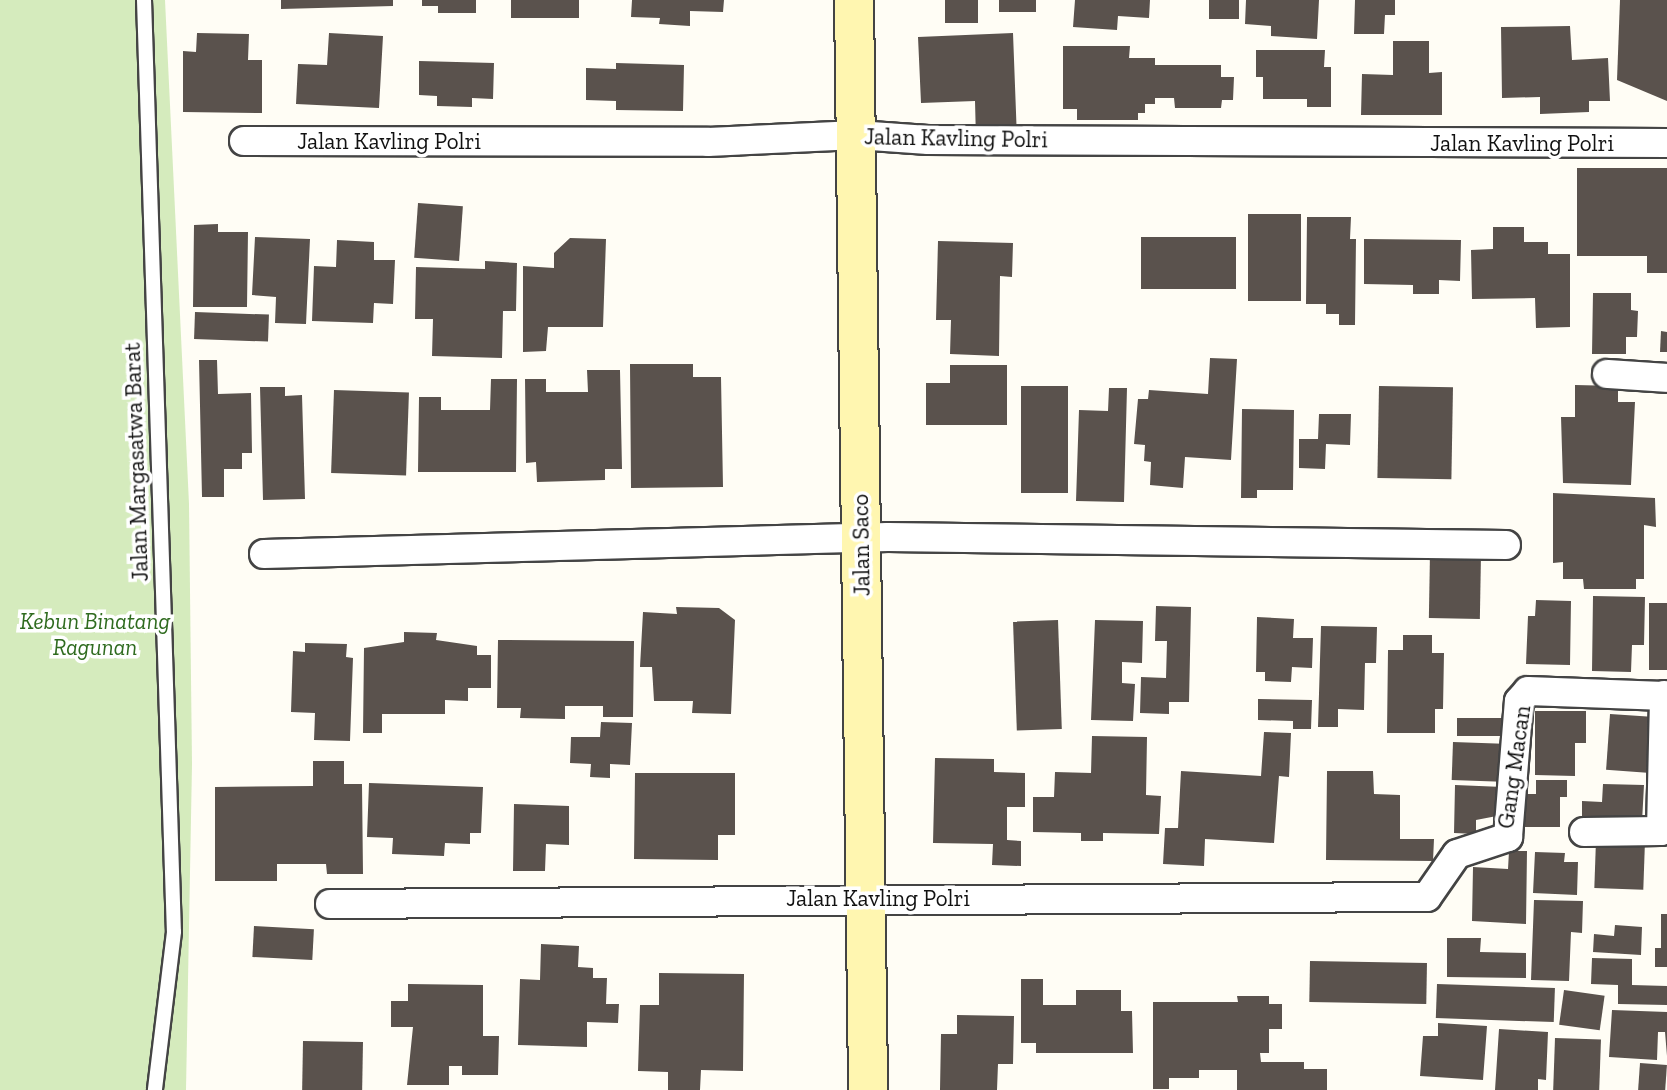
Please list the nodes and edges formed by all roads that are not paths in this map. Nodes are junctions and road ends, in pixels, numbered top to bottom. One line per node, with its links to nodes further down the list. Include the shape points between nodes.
1 (144, 0): 16 (lane, Jalan Margasatwa Barat, via 173,932)
2 (854, 0): 3 (main road, Jalan Saco)
3 (857, 135): 4 (street, Jalan Kavling Polri, via 708,142); 5 (street, Jalan Kavling Polri, via 928,140); 8 (main road, Jalan Saco)
4 (244, 141)
5 (1667, 143)
6 (1607, 374): 7 (street)
7 (1667, 378)
8 (860, 537): 9 (street); 10 (street); 14 (main road, Jalan Saco)
9 (1506, 545)
10 (264, 554)
11 (1666, 695): 12 (street, via 1661,831); 13 (street, Gang Macan, via 1528,691 1519,701 1508,837 1457,854)
12 (1584, 832)
13 (1427, 897): 14 (street, Jalan Kavling Polri)
14 (867, 900): 15 (street, Jalan Kavling Polri); 17 (main road, Jalan Saco)
15 (330, 904)
16 (155, 1090)
17 (868, 1090)

